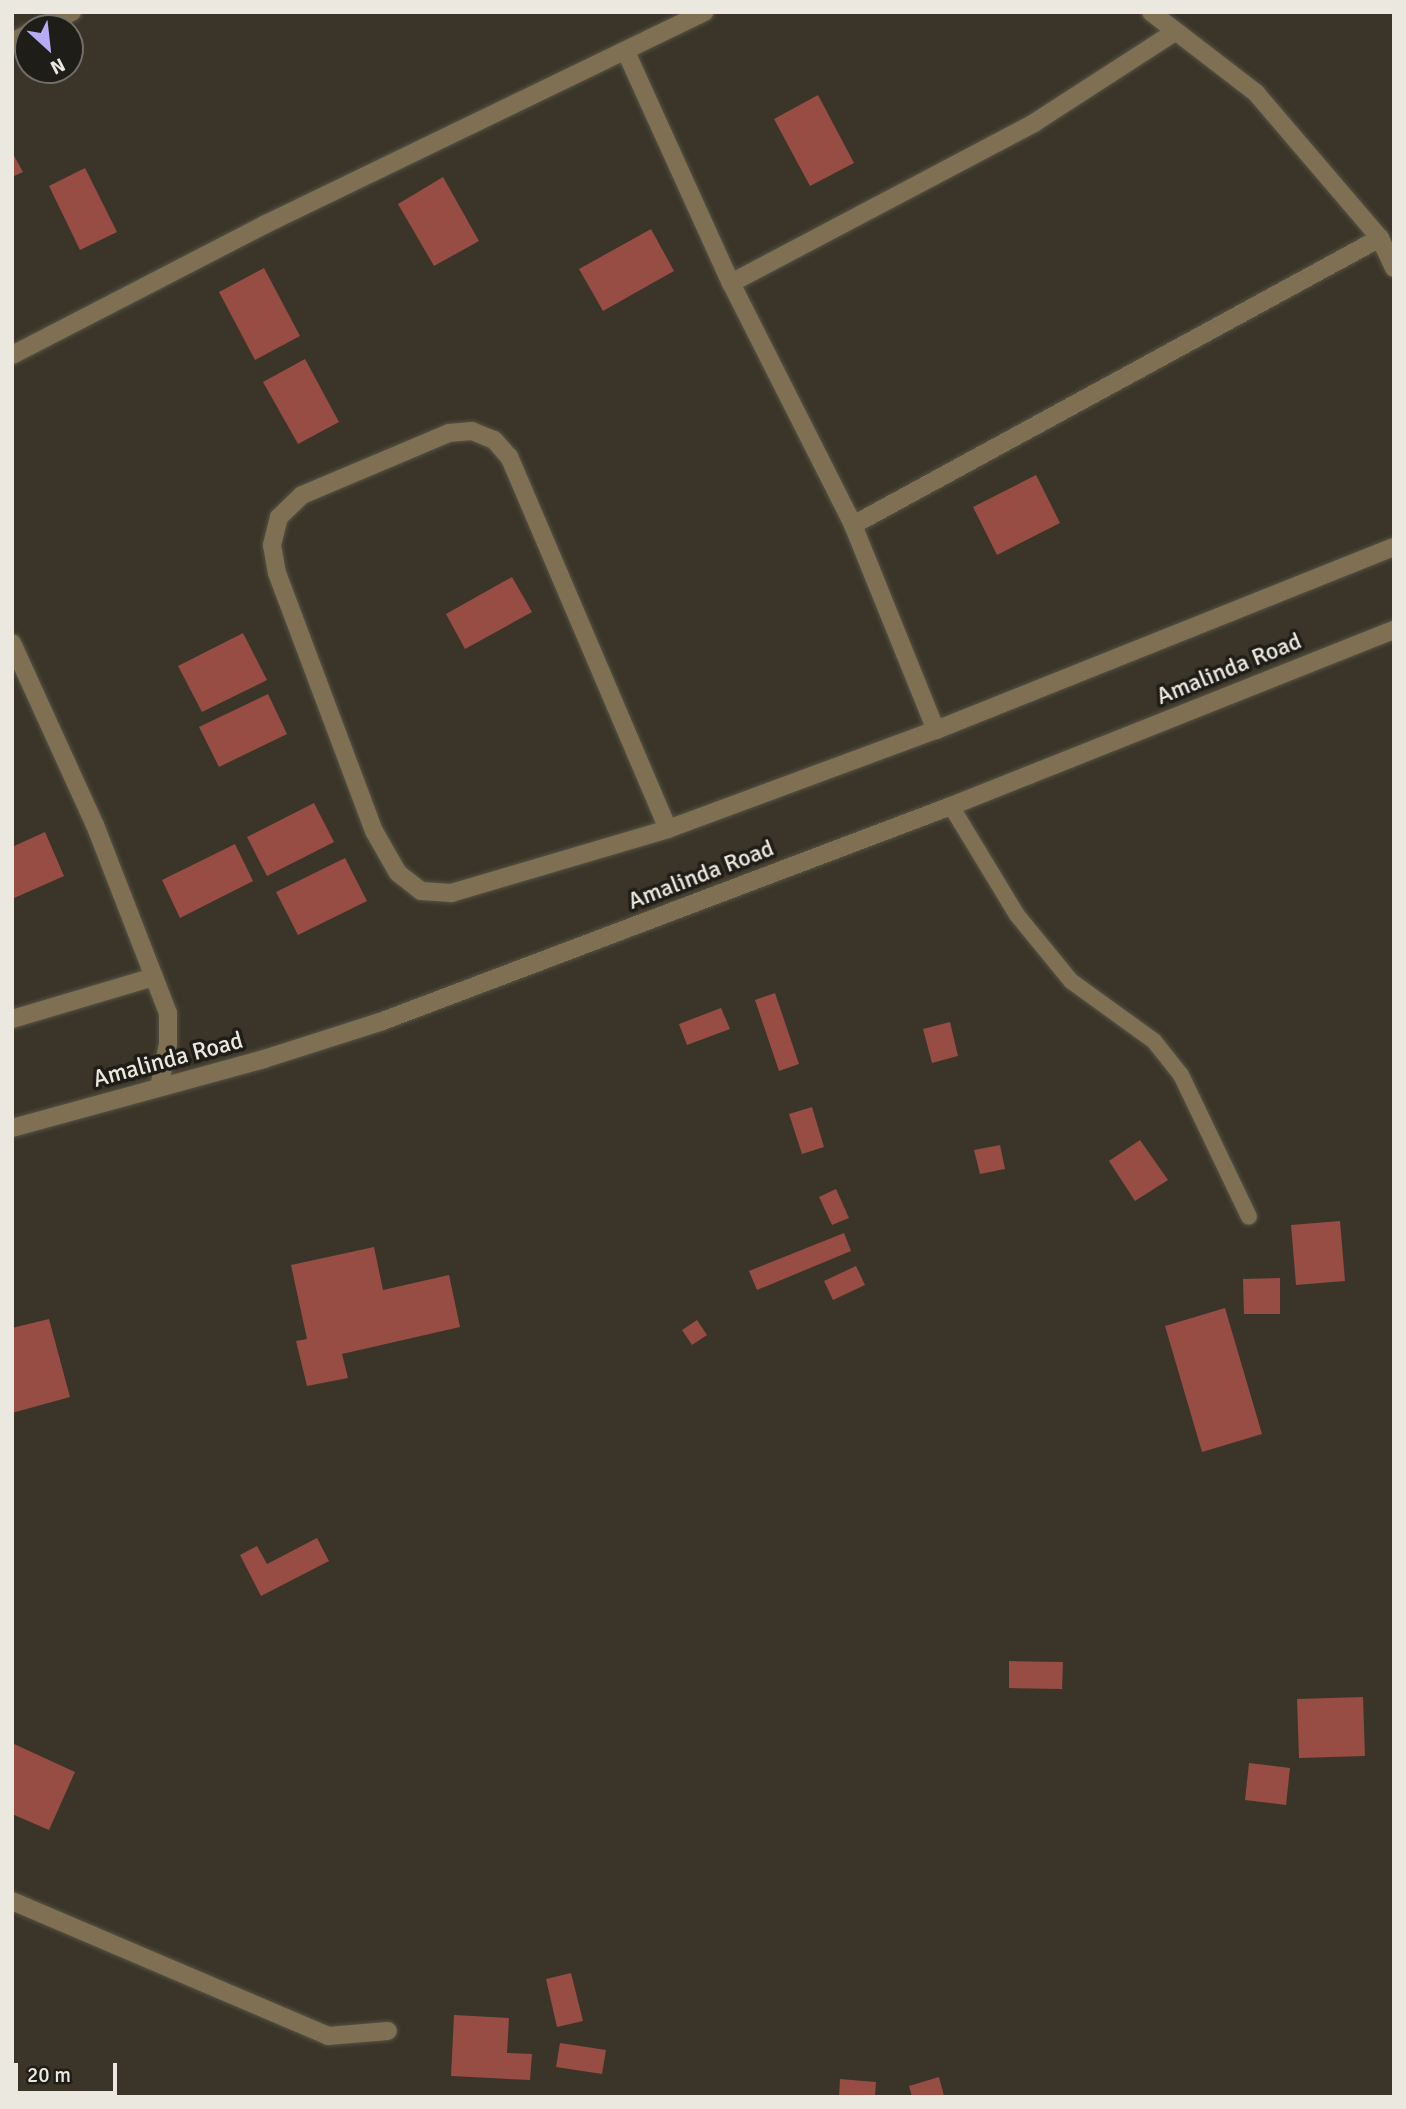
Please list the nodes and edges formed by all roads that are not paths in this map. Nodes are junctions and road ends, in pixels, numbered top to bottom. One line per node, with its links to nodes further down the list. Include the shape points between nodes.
1 (704, 12): 4 (street)
2 (1151, 12): 3 (street)
3 (1173, 33): 5 (street, via 1256,93); 7 (street, via 1023,130)
4 (626, 52): 7 (street); 8 (street, via 266,224)
5 (1380, 238): 6 (street); 9 (street)
6 (1394, 268)
7 (731, 283): 9 (street)
8 (12, 355)
9 (853, 525): 14 (street)
10 (1394, 547): 14 (street)
11 (1394, 630): 15 (street, Amalinda Road)
12 (12, 643): 13 (street)
13 (17, 665): 17 (street, via 95,825)
14 (936, 730): 16 (street)
15 (951, 806): 19 (street, Amalinda Road, via 380,1022); 21 (lane, via 1017,915 1071,981 1154,1041 1181,1075)
16 (668, 829): 16 (street, via 451,893 421,891 398,873 374,831 277,573 272,545 279,517 303,495 449,433 472,431 494,440 509,457)
17 (155, 977): 18 (street); 19 (street, via 167,1013 168,1044)
18 (12, 1020)
19 (159, 1087): 20 (street, Amalinda Road)
20 (12, 1128)
21 (1249, 1217)
22 (12, 1901): 23 (street, via 328,2036)
23 (388, 2031)

